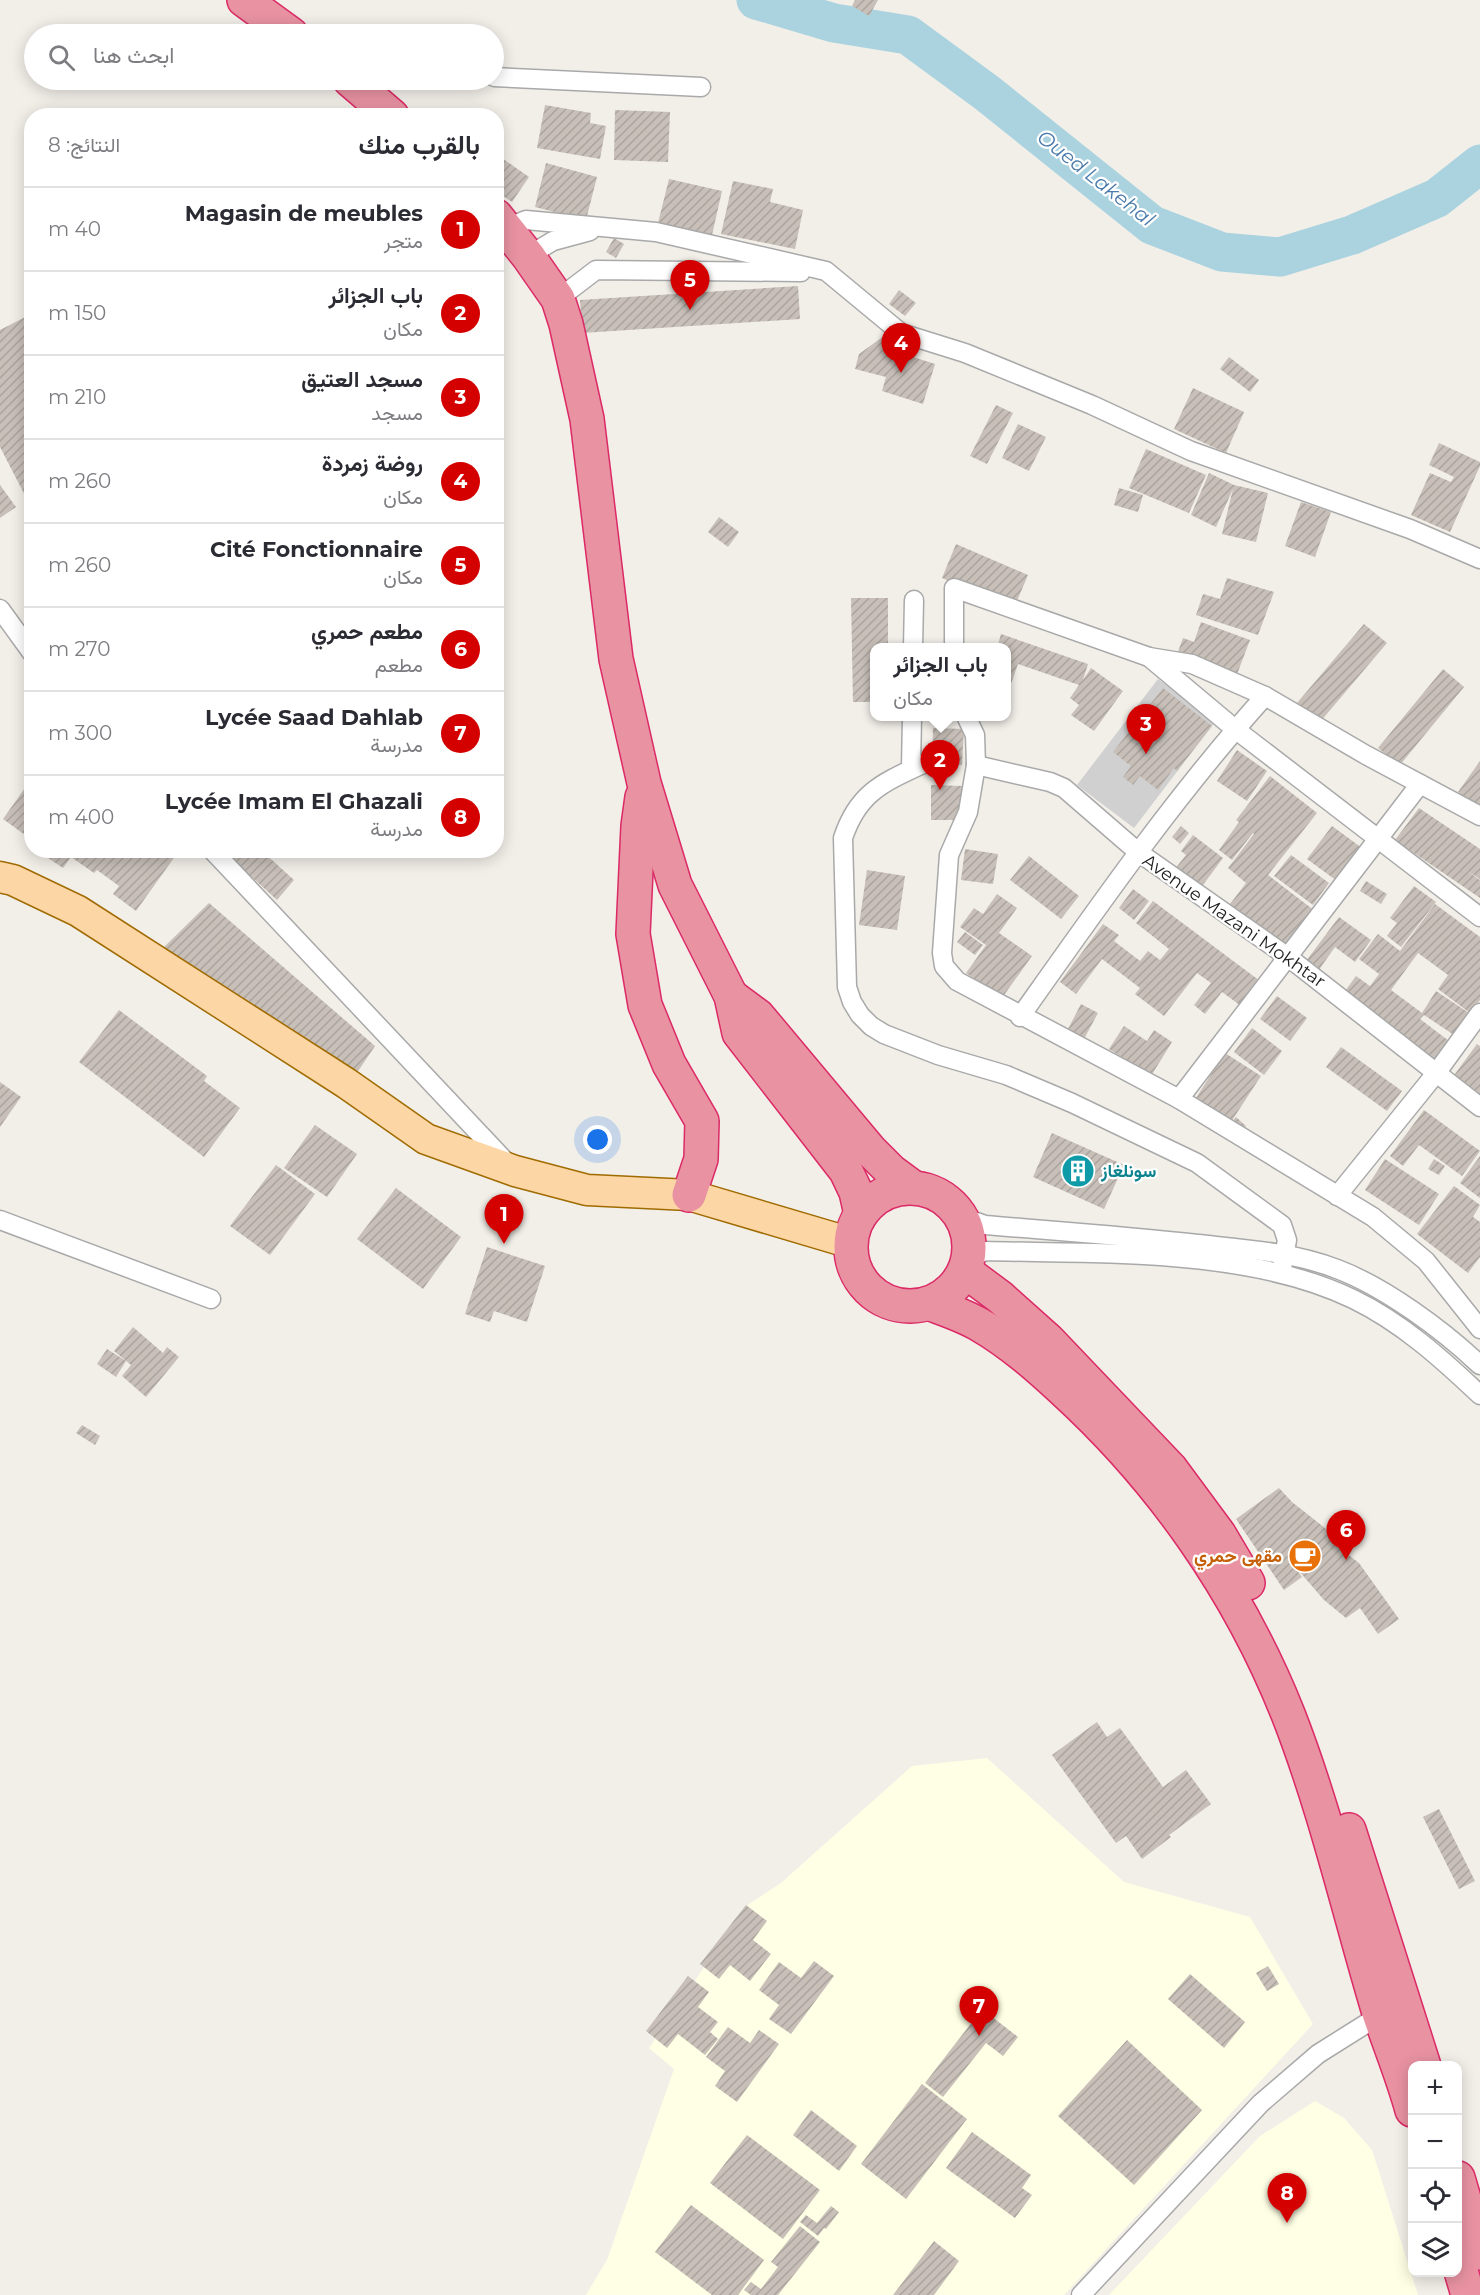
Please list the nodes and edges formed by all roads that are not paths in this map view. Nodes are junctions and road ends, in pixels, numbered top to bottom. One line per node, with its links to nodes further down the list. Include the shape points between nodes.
1 (244, 0): 2 (highway)
2 (277, 24)
3 (504, 77): 4 (street)
4 (701, 87)
5 (365, 90): 6 (highway)
6 (384, 108)
7 (504, 222): 9 (street, via 526,220)
8 (504, 225): 10 (highway)
9 (604, 228): 10 (street, via 553,241); 11 (street, via 656,232)
10 (528, 256): 12 (highway)
11 (826, 271): 12 (street, via 596,270); 13 (street, via 901,333 965,352 1191,451 1410,528)
12 (558, 299): 25 (highway, via 587,419 616,659)
13 (1480, 559)
14 (914, 600): 17 (street)
15 (0, 609): 16 (street)
16 (24, 642)
17 (913, 643)
18 (954, 643): 19 (street, via 954,588)
19 (1149, 657): 20 (street, via 1192,664); 23 (street)
20 (1265, 696): 23 (street); 26 (street)
21 (912, 721): 47 (street, via 917,767 883,782 869,793 853,813 843,838 847,987 860,1015 884,1034 1006,1075 1197,1163 1282,1225)
22 (968, 721): 24 (street, via 975,735)
23 (1235, 729): 28 (street); 29 (street)
24 (976, 765): 29 (street, Avenue Mazani Mokhtar, via 1064,788); 36 (street, via 968,812 949,855 942,953 948,972 957,981)
25 (644, 783): 34 (highway, via 675,885); 42 (highway, via 633,934 645,1005 669,1064 702,1121 701,1159)
26 (1420, 784): 27 (street); 28 (street)
27 (1480, 816)
28 (1377, 839): 32 (street); 33 (street)
29 (1138, 852): 33 (street, Avenue Mazani Mokhtar); 36 (street)
30 (220, 858): 40 (street)
31 (0, 877): 40 (main road, via 78,911 426,1139)
32 (1480, 917)
33 (1288, 957): 37 (street, Avenue Mazani Mokhtar); 38 (street)
34 (731, 996): 41 (highway, via 758,1016 871,1151); 46 (highway, via 739,1034 846,1171 856,1192)
35 (1480, 1013): 37 (street)
36 (1020, 1017): 38 (street)
37 (1437, 1072): 39 (street, Avenue Mazani Mokhtar); 43 (street)
38 (1179, 1099): 43 (street)
39 (1480, 1107)
40 (515, 1171): 42 (main road, via 587,1190)
41 (914, 1188): 44 (highway, via 933,1192); 46 (highway, via 899,1189 872,1202)
42 (689, 1195): 46 (main road)
43 (1337, 1196): 52 (street, via 1373,1217 1426,1262)
44 (962, 1217): 47 (street, via 985,1225); 48 (highway, via 969,1237)
45 (0, 1220): 50 (street)
46 (856, 1228): 51 (highway, via 852,1260 868,1290 897,1306)
47 (1286, 1254): 49 (street); 53 (street, via 1337,1269 1368,1284 1410,1310)
48 (967, 1265): 49 (street, via 985,1251 1139,1255); 51 (highway, via 957,1285); 56 (highway, via 1048,1340 1171,1469 1219,1534 1260,1602 1299,1686)
49 (1281, 1273): 54 (street, via 1355,1300 1399,1326)
50 (211, 1299)
51 (931, 1304): 55 (highway, via 980,1324 1027,1358 1105,1429 1164,1497 1210,1563 1253,1636 1288,1714 1320,1808)
52 (1479, 1325)
53 (1480, 1365)
54 (1480, 1395)
55 (1380, 2015): 57 (highway); 61 (street, via 1318,2054 1262,2103)
56 (1422, 2061)
57 (1408, 2096)
58 (1462, 2192): 59 (highway)
59 (1480, 2253)
60 (1462, 2275): 62 (highway)
61 (1081, 2295)
62 (1468, 2295)

